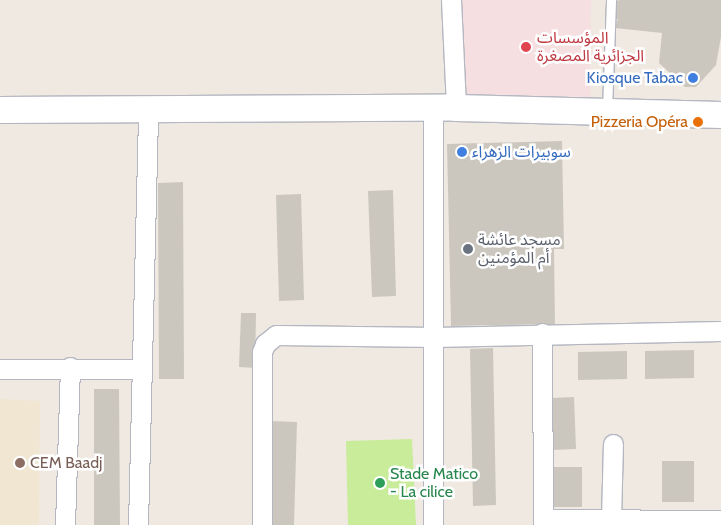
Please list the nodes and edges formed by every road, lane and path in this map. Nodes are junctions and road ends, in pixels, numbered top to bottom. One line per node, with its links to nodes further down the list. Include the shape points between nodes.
1 (451, 0): 3 (street)
2 (612, 0): 6 (lane)
3 (444, 108): 5 (main road); 6 (main road); 10 (street)
4 (0, 110): 5 (main road)
5 (148, 111): 13 (street)
6 (607, 111): 7 (main road)
7 (721, 114)
8 (721, 331): 9 (street)
9 (542, 333): 10 (street); 17 (street)
10 (434, 337): 20 (street, via 276,335 265,344); 21 (street)
11 (70, 367): 12 (street); 13 (street); 18 (street)
12 (0, 369)
13 (140, 369): 19 (street)
14 (613, 444): 15 (street)
15 (611, 519): 16 (street); 17 (street)
16 (721, 520)
17 (543, 522)
18 (65, 525)
19 (138, 525)
20 (262, 525)
21 (433, 525)

